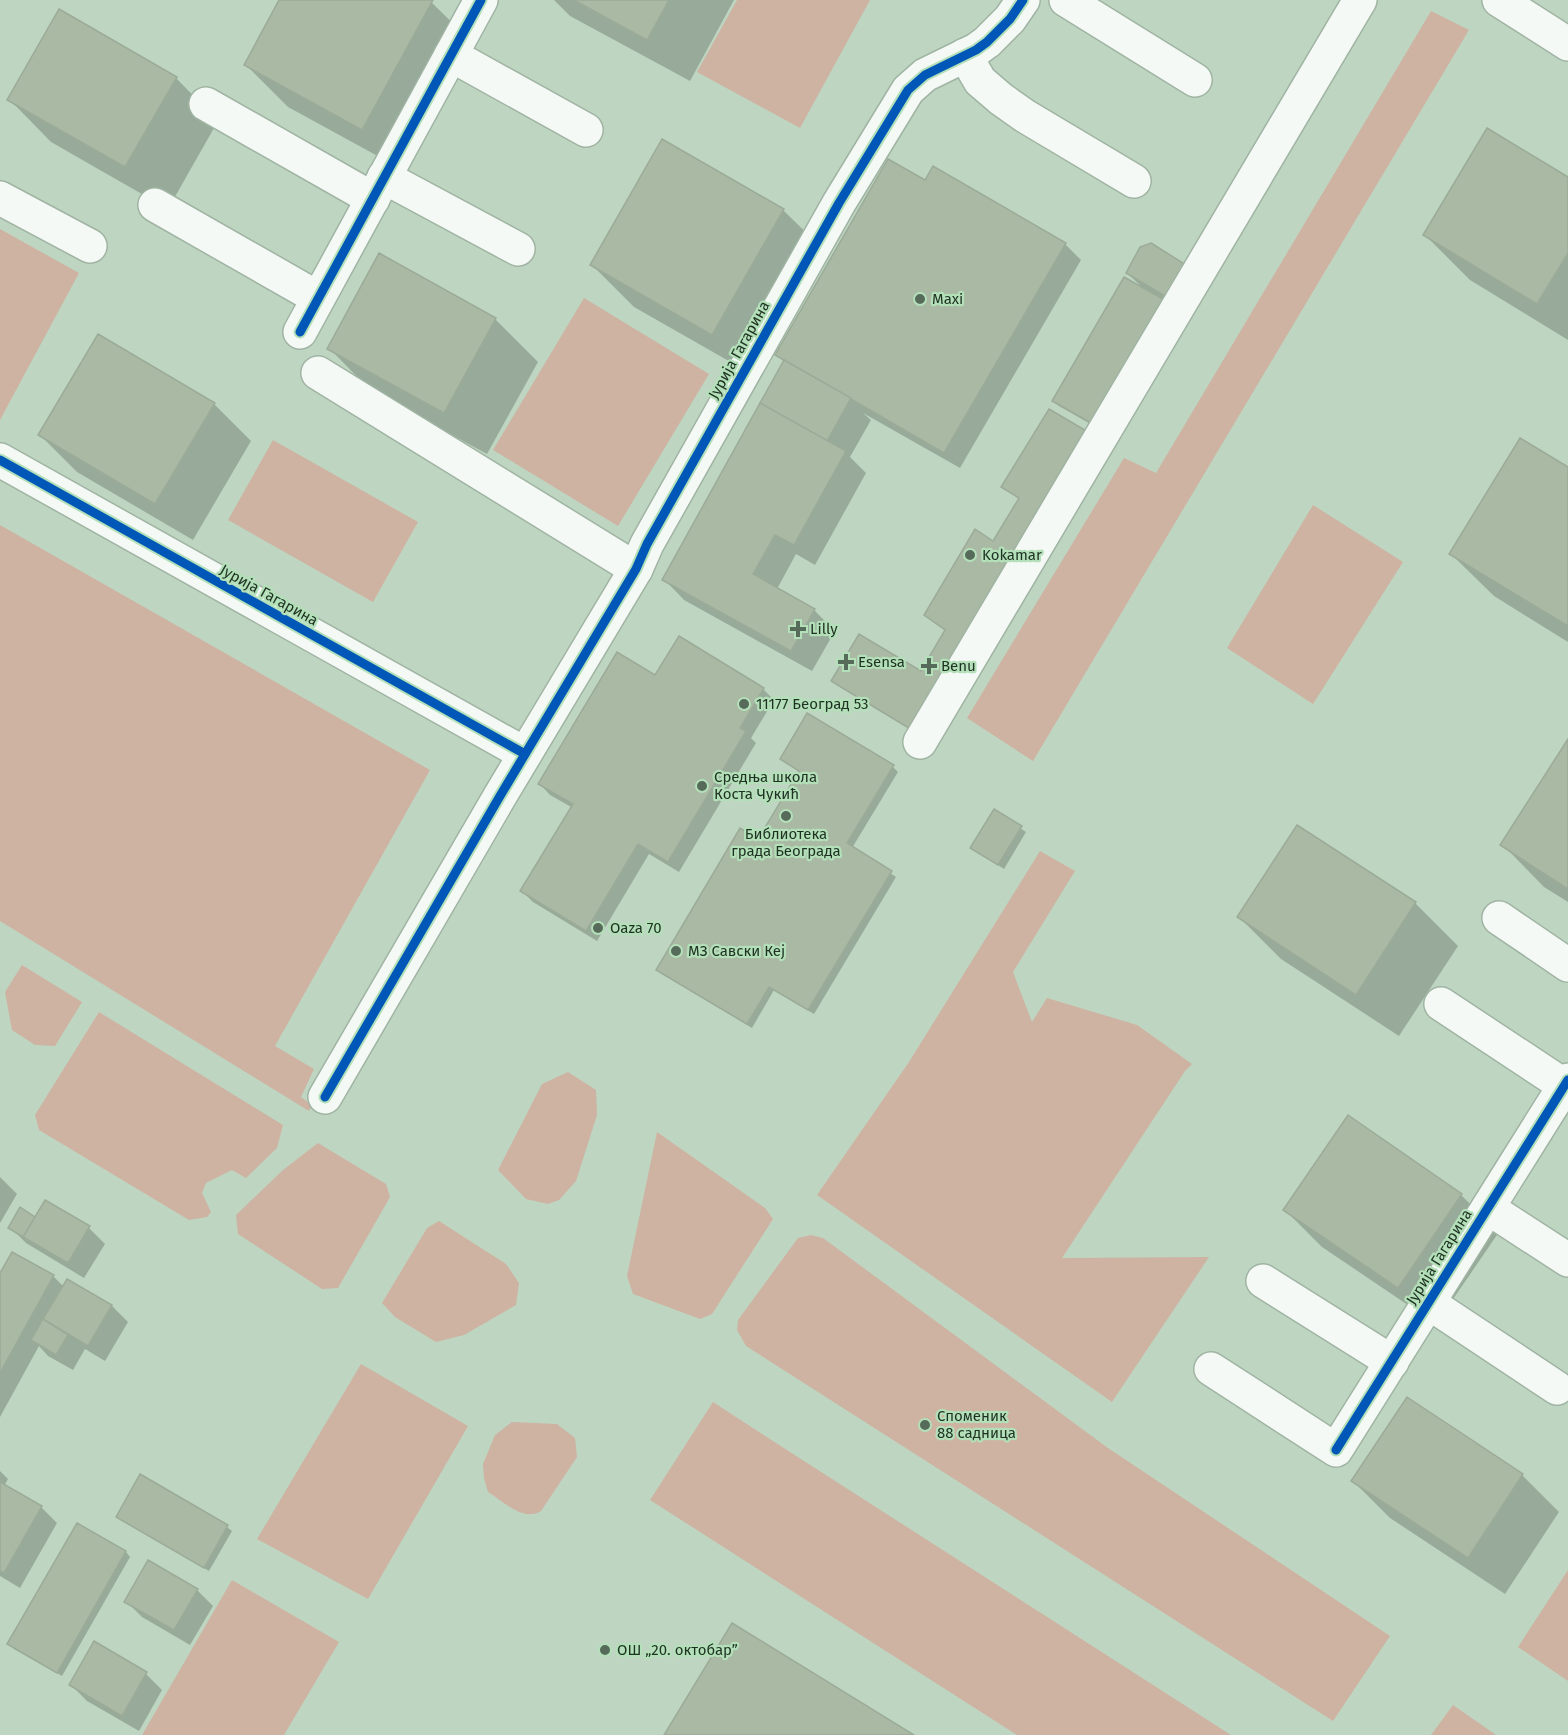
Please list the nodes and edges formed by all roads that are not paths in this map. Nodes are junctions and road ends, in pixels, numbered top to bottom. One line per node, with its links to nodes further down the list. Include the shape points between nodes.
1 (481, 0): 7 (street)
2 (1023, 0): 8 (street, Јурија Гагарина, via 987,42)
3 (1066, 0): 9 (street)
4 (1360, 0): 23 (street)
5 (1499, 0): 6 (street)
6 (1568, 44)
7 (451, 55): 11 (street); 13 (street)
8 (965, 55): 12 (street, via 980,81 1001,99); 22 (street, Јурија Гагарина, via 925,75 908,90 793,286)
9 (1195, 80)
10 (206, 104): 13 (street)
11 (586, 130)
12 (1134, 181)
13 (378, 188): 17 (street); 18 (street)
14 (0, 198): 16 (street)
15 (155, 205): 18 (street)
16 (90, 246)
17 (518, 249)
18 (318, 298): 19 (street)
19 (300, 332)
20 (318, 374): 22 (street)
21 (0, 460): 24 (street, Јурија Гагарина)
22 (636, 569): 24 (street, Јурија Гагарина)
23 (920, 742)
24 (525, 754): 29 (street, Јурија Гагарина)
25 (1499, 918): 26 (street)
26 (1568, 965)
27 (1441, 1004): 28 (street)
28 (1567, 1085): 30 (street, Јурија Гагарина)
29 (325, 1097)
30 (1488, 1208): 31 (street); 33 (street, Јурија Гагарина)
31 (1568, 1260)
32 (1263, 1281): 34 (street)
33 (1429, 1303): 34 (street, Јурија Гагарина); 36 (street)
34 (1392, 1362): 35 (street, Јурија Гагарина, via 1336,1450)
35 (1210, 1369)
36 (1557, 1388)

